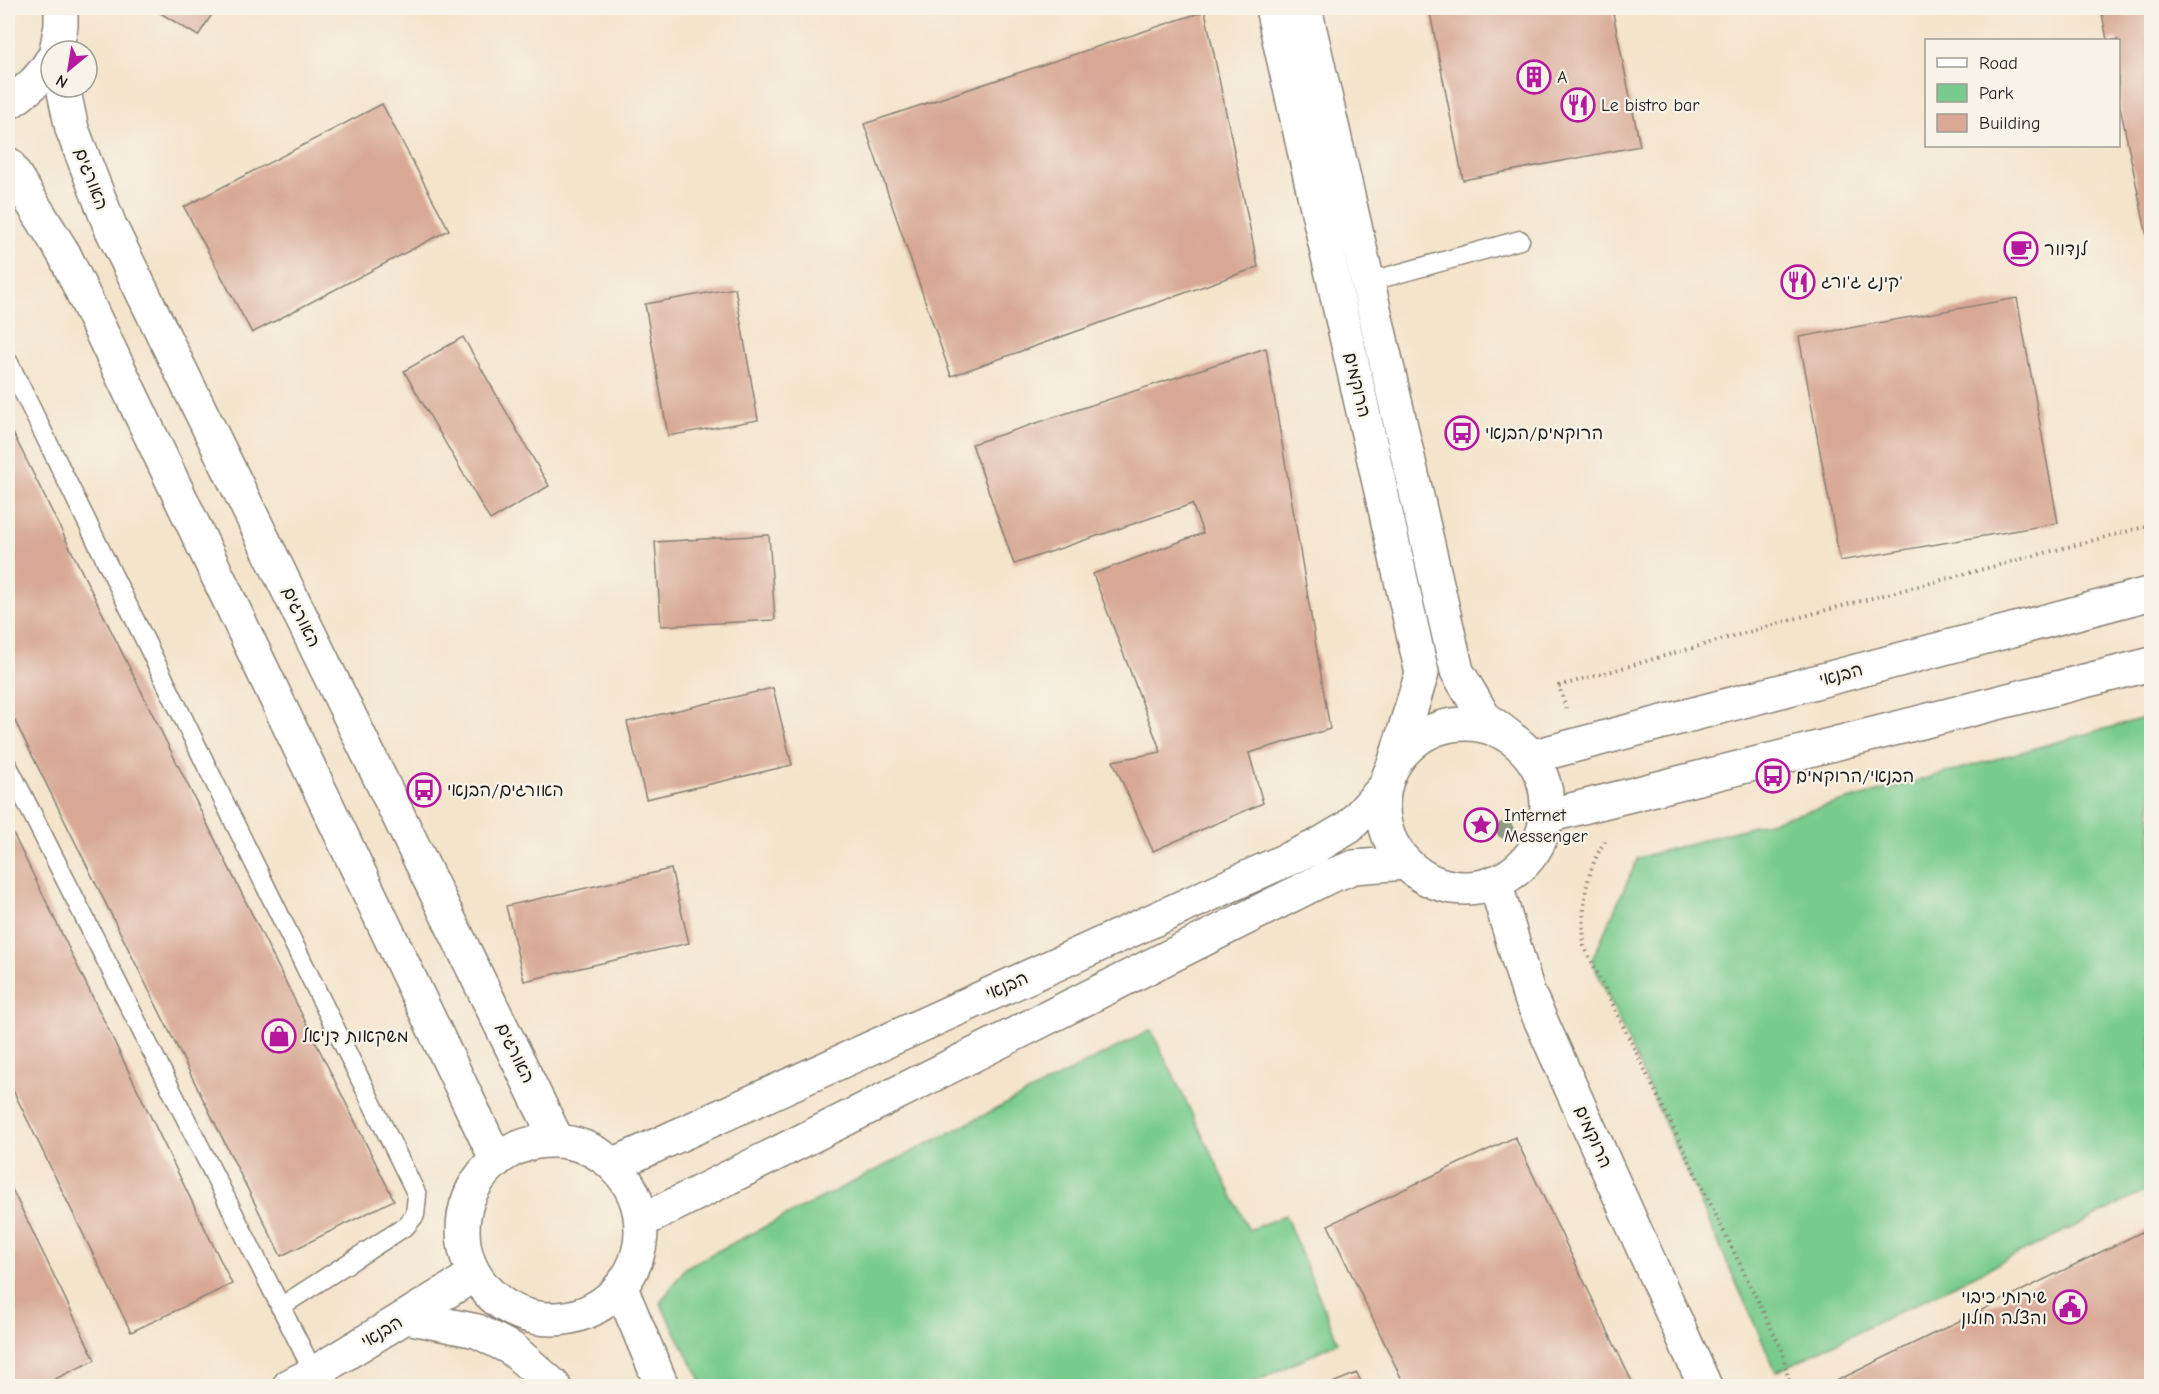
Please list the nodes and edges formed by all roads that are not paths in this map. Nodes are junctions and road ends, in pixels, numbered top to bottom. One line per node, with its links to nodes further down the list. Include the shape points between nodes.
1 (1272, 8): 14 (street, הרוקמים, via 1422,673)
2 (1305, 8): 8 (street, הרוקמים)
3 (39, 79): 5 (street)
4 (66, 99): 18 (street, האורגים, via 72,129 110,226)
5 (8, 103)
6 (8, 164): 19 (street, via 64,254)
7 (1520, 240): 8 (lane)
8 (1368, 282): 12 (street, הרוקמים, via 1457,671 1484,717)
9 (8, 361): 24 (lane, via 417,1195 415,1215 406,1226)
10 (2151, 593): 12 (street, הבנאי)
11 (2151, 663): 15 (street)
12 (1520, 746): 14 (street, via 1485,726 1460,723 1434,729 1412,742); 15 (street, via 1544,785)
13 (8, 766): 24 (lane)
14 (1390, 774): 16 (street, via 1383,814 1390,840); 20 (street, הבנאי, via 1349,827 1317,846)
15 (1547, 816): 17 (street, via 1541,838 1530,856 1514,872)
16 (1405, 863): 17 (street, via 1447,886 1463,888); 21 (street, via 1354,867 1328,877)
17 (1495, 882): 31 (street, הרוקמים, via 1528,992)
18 (557, 1140): 19 (street, via 525,1144); 20 (street, via 588,1147)
19 (496, 1159): 22 (street, via 474,1183 464,1213 463,1245)
20 (615, 1164): 21 (street, via 634,1190)
21 (642, 1221): 23 (street, via 641,1245 634,1268)
22 (474, 1275): 25 (street, via 493,1297); 26 (street, הבנאי)
23 (621, 1288): 25 (street, via 600,1306 574,1318 545,1319); 30 (street)
24 (280, 1307): 27 (lane)
25 (518, 1313): 29 (street)
26 (407, 1317): 27 (street, הבנאי); 28 (street, via 477,1331 512,1349)
27 (301, 1380)
28 (554, 1386)
29 (561, 1386)
30 (662, 1386)
31 (1705, 1386)

